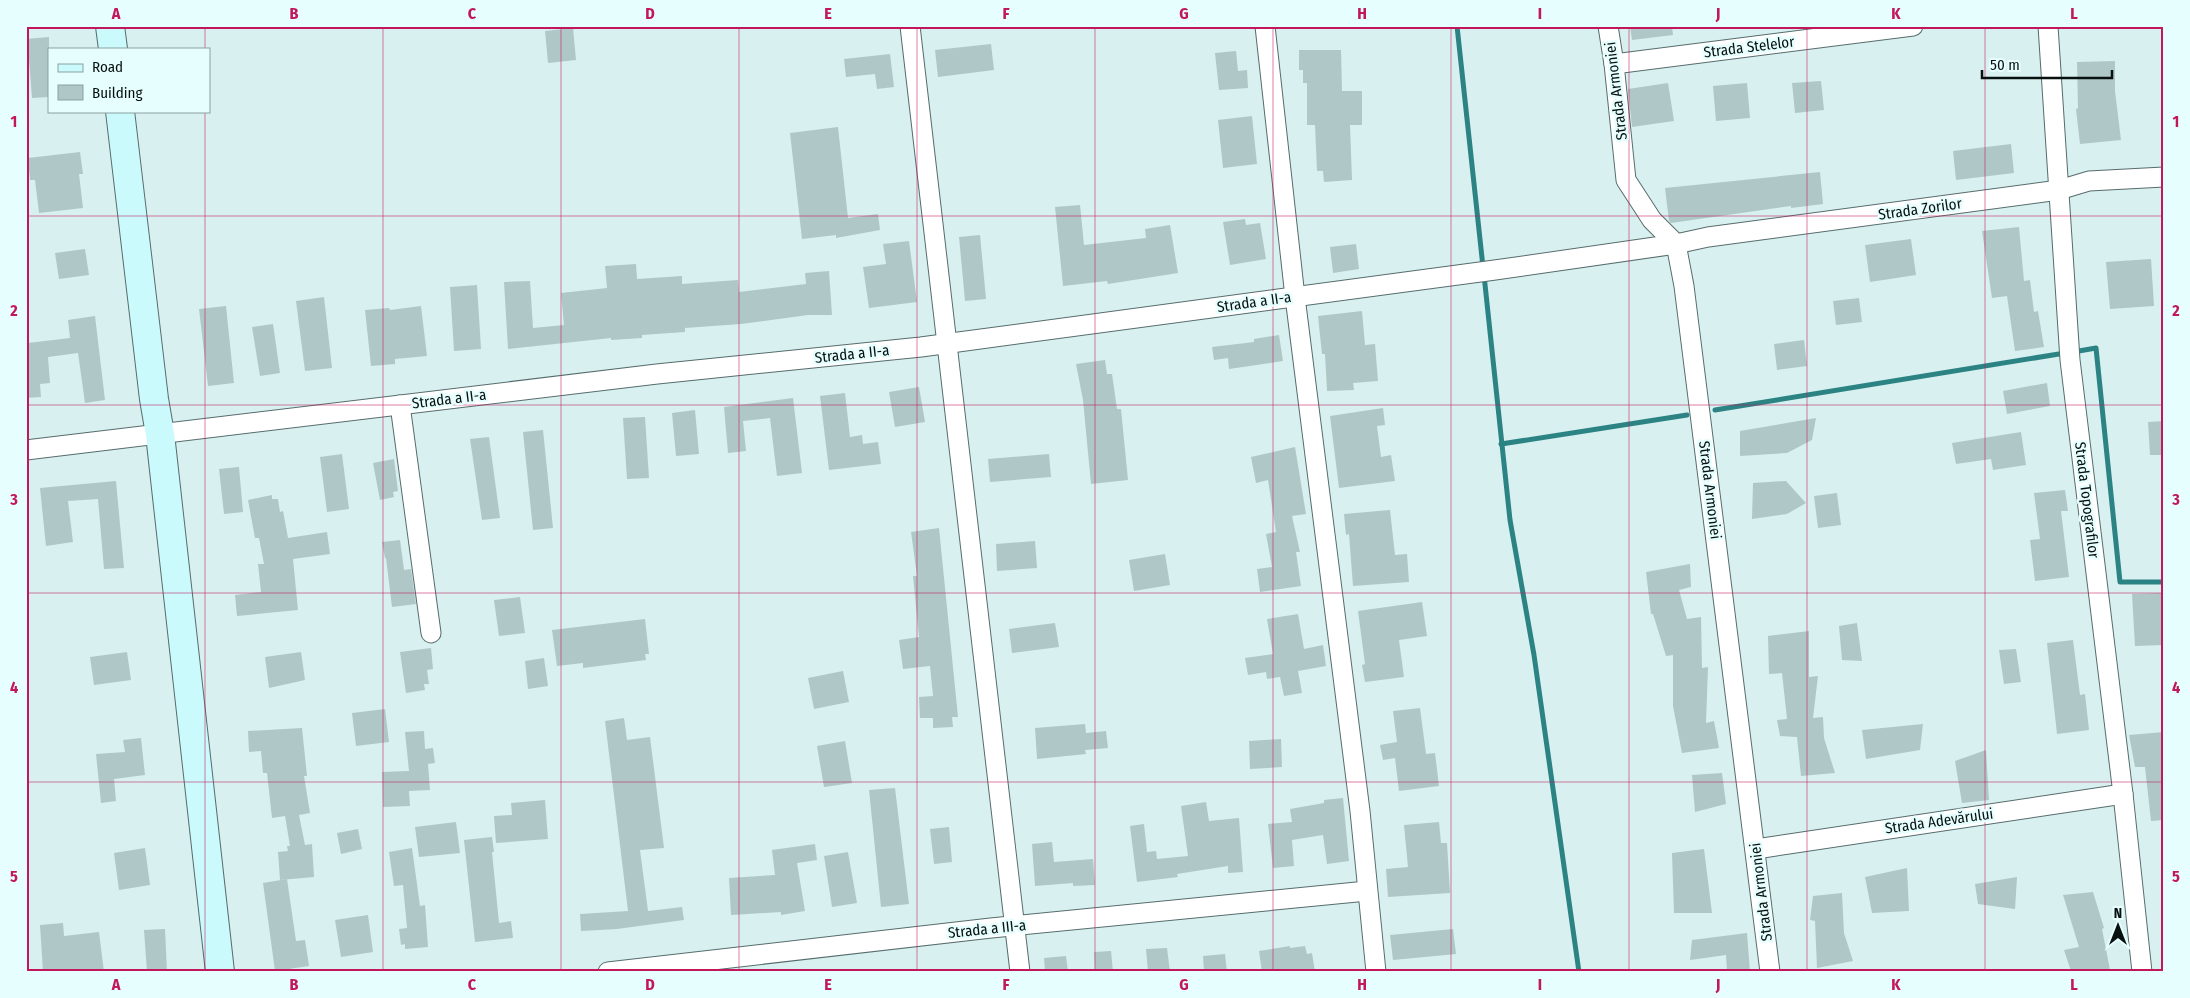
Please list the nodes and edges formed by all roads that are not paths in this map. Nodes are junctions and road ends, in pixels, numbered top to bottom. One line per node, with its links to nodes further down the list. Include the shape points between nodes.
1 (110, 26): 7 (main road)
2 (910, 26): 14 (street)
3 (1266, 26): 13 (street)
4 (1608, 26): 8 (street, Strada Armoniei)
5 (1913, 26): 8 (street, Strada Stelelor)
6 (2048, 26): 11 (street, Strada Topografilor)
7 (113, 48)
8 (1614, 64): 12 (street, Strada Armoniei, via 1626,180 1652,220)
9 (120, 112): 16 (main road)
10 (2164, 177): 11 (street, Strada Zorilor, via 2089,181)
11 (2059, 190): 12 (street, Strada Zorilor); 19 (street, Strada Topografilor, via 2070,353)
12 (1676, 244): 13 (street, Strada a II-a); 20 (street, Strada Armoniei)
13 (1294, 297): 14 (street, Strada a II-a); 21 (street, via 1360,812)
14 (946, 344): 15 (street, Strada a II-a); 22 (street)
15 (400, 404): 16 (street, Strada a II-a); 18 (street)
16 (160, 434): 17 (street, Strada a II-a); 23 (main road)
17 (26, 450)
18 (431, 633)
19 (2123, 794): 20 (street, Strada Adevărului); 28 (street, Strada Topografilor)
20 (1756, 849): 27 (street, Strada Armoniei)
21 (1367, 891): 22 (street, Strada a III-a); 26 (street)
22 (1016, 926): 24 (street, Strada a III-a); 25 (street)
23 (220, 972)
24 (608, 972)
25 (1020, 972)
26 (1376, 972)
27 (1770, 972)
28 (2142, 972)

